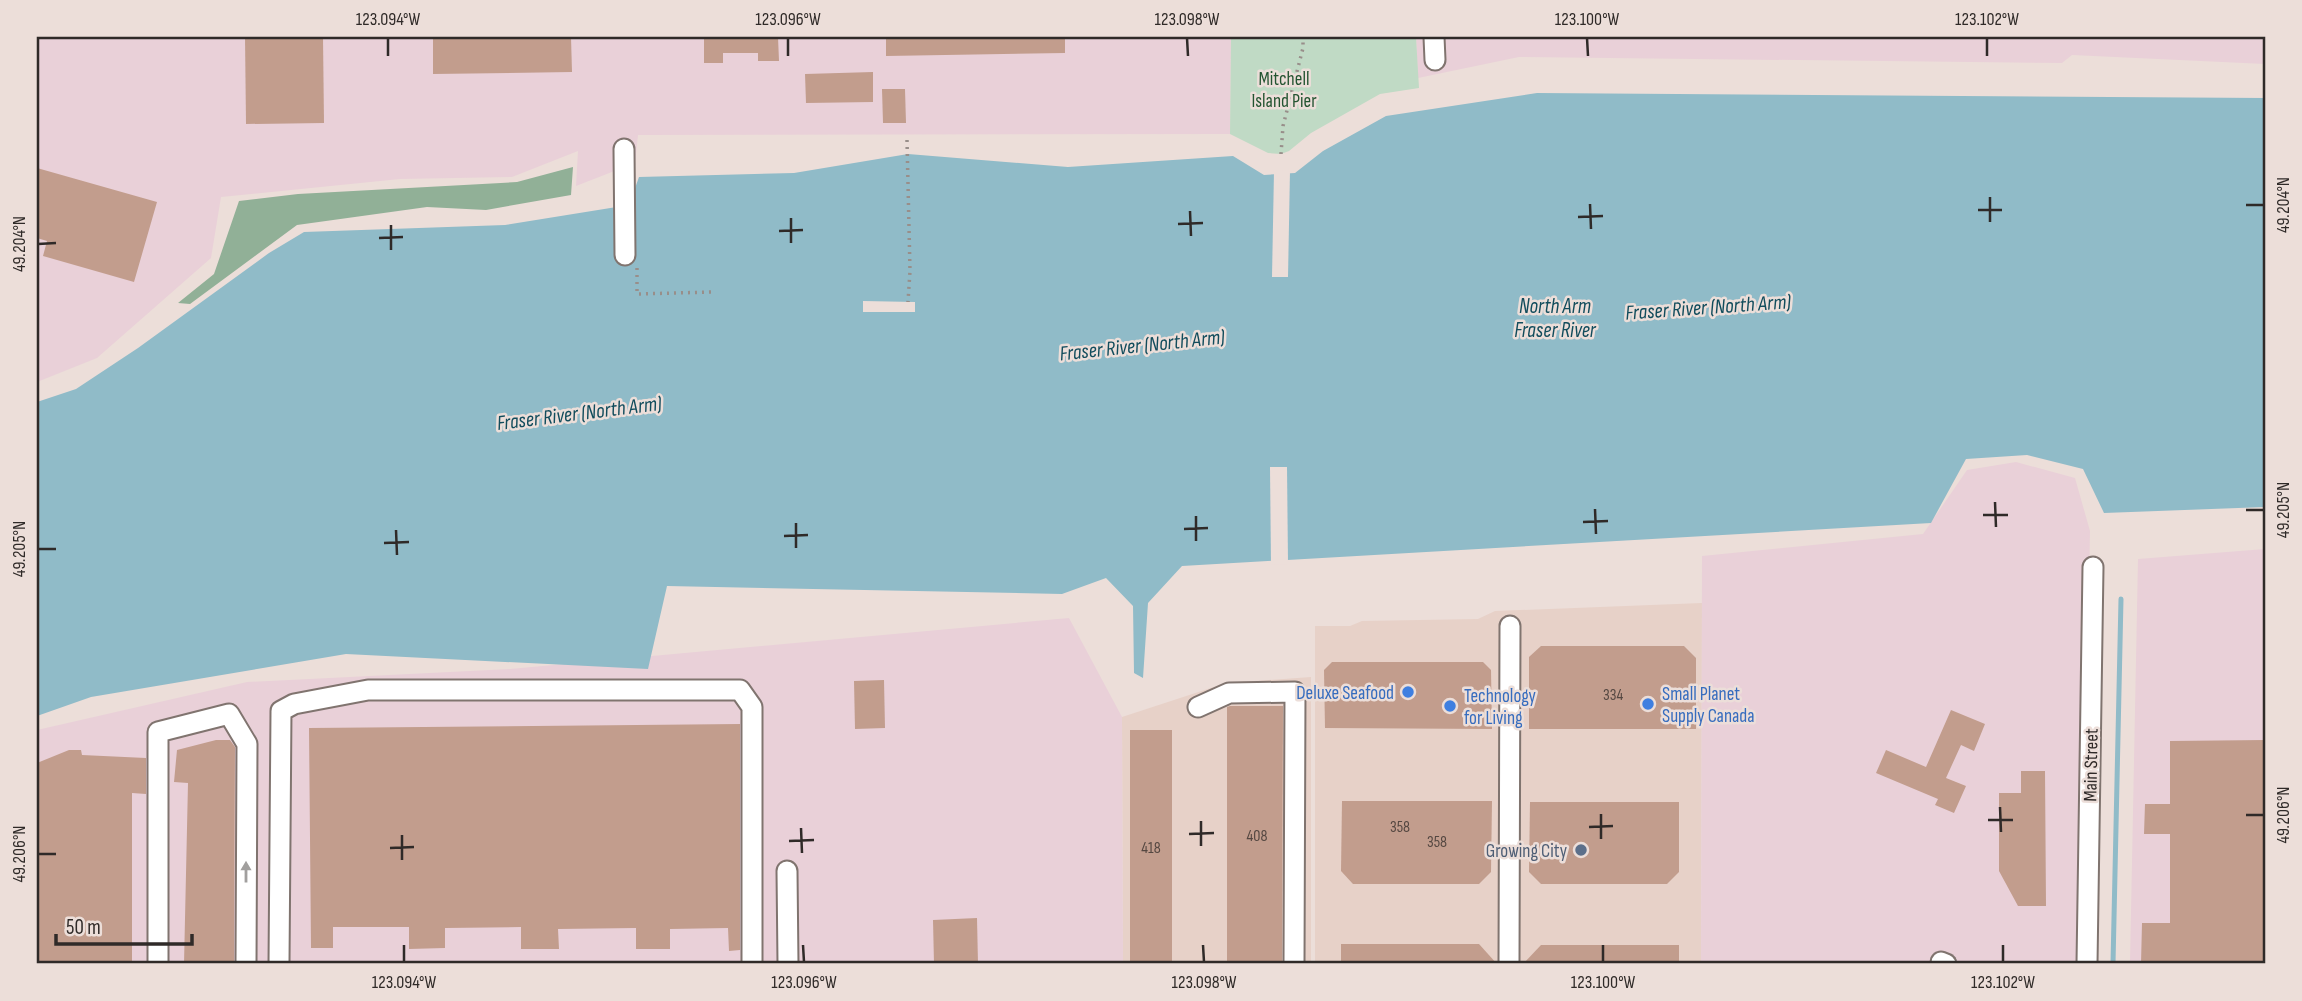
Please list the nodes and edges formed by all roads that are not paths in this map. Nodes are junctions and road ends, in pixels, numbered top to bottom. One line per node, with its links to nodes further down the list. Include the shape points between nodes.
1 (1434, 37): 2 (street)
2 (1435, 60)
3 (624, 149): 4 (street)
4 (631, 261)
5 (2093, 567): 16 (street, Main Street)
6 (1510, 626): 15 (street)
7 (1198, 706): 14 (street, via 1229,693 1295,692)
8 (787, 872): 13 (street)
9 (158, 964): 10 (street, one-way to 9, via 247,744 229,714 158,732)
10 (246, 964)
11 (279, 964): 12 (street, via 281,711 294,704 368,690 740,690 752,707)
12 (752, 964)
13 (788, 964)
14 (1294, 964)
15 (1509, 964)
16 (2087, 964)

